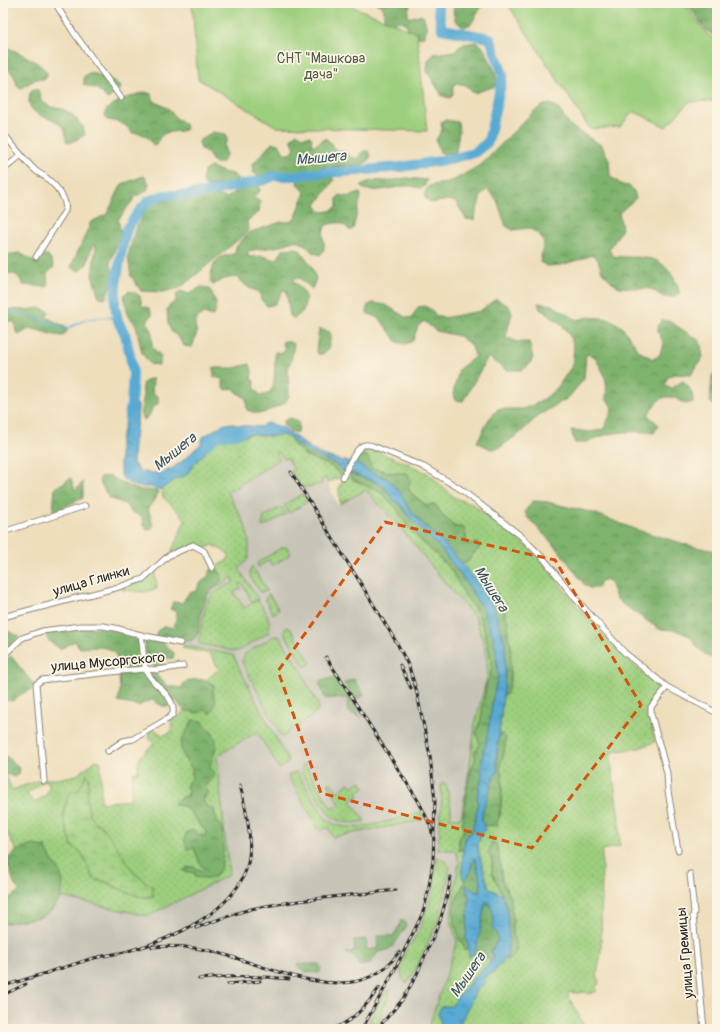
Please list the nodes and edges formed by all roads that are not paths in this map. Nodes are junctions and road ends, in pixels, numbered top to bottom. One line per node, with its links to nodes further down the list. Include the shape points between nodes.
1 (55, 3): 2 (street)
2 (121, 98)
3 (3, 133): 4 (street)
4 (21, 155): 5 (street); 6 (street, via 36,172 56,187 66,207)
5 (3, 170)
6 (36, 257)
7 (343, 477): 17 (street, via 358,449 368,445 424,467 458,488 521,536 625,653)
8 (85, 506): 9 (street)
9 (3, 532)
10 (212, 568): 11 (street, улица Глинки, via 204,551 193,545 168,556 143,579)
11 (3, 617)
12 (141, 635): 13 (street); 14 (street, via 103,626 80,626 22,638); 16 (street)
13 (180, 643)
14 (3, 656)
15 (183, 666): 16 (street, улица Мусоргского)
16 (146, 669): 19 (street, via 150,678 168,697 174,709 173,714); 20 (street, улица Мусоргского, via 42,680 36,684)
17 (667, 687): 18 (street); 21 (street, via 651,707 651,714 667,773)
18 (717, 713)
19 (108, 751)
20 (44, 781)
21 (678, 850)
22 (690, 874): 23 (street, улица Гремицы)
23 (704, 1029)

